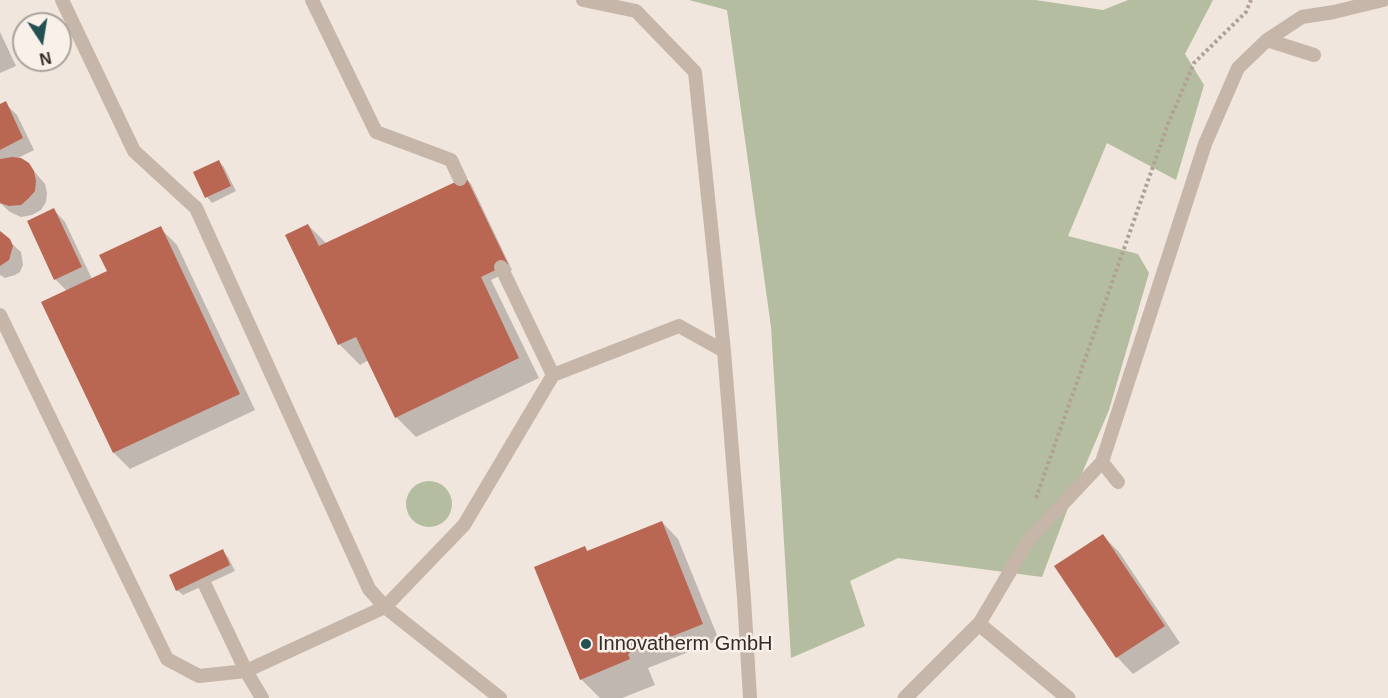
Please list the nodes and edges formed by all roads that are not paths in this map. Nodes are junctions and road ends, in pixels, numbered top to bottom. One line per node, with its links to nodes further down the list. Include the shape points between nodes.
1 (62, 0): 15 (lane, via 134,151 196,208 369,589)
2 (312, 0): 7 (lane, via 376,132 451,160)
3 (583, 0): 10 (lane, via 636,11 695,72)
4 (1383, 0): 5 (lane, via 1302,16)
5 (1267, 40): 6 (lane); 12 (lane, via 1238,68 1205,144)
6 (1314, 55)
7 (460, 179)
8 (501, 267): 11 (lane)
9 (0, 315): 17 (lane, via 167,659 199,676)
10 (724, 351): 11 (lane, via 679,326); 20 (lane)
11 (553, 375): 15 (lane, via 464,525)
12 (1102, 462): 13 (lane); 16 (lane, via 1028,541)
13 (1118, 482)
14 (205, 585): 17 (lane)
15 (386, 607): 17 (lane); 19 (lane)
16 (979, 624): 21 (street); 22 (street)
17 (246, 671): 18 (lane)
18 (261, 698)
19 (500, 698)
20 (750, 698)
21 (904, 698)
22 (1068, 698)

